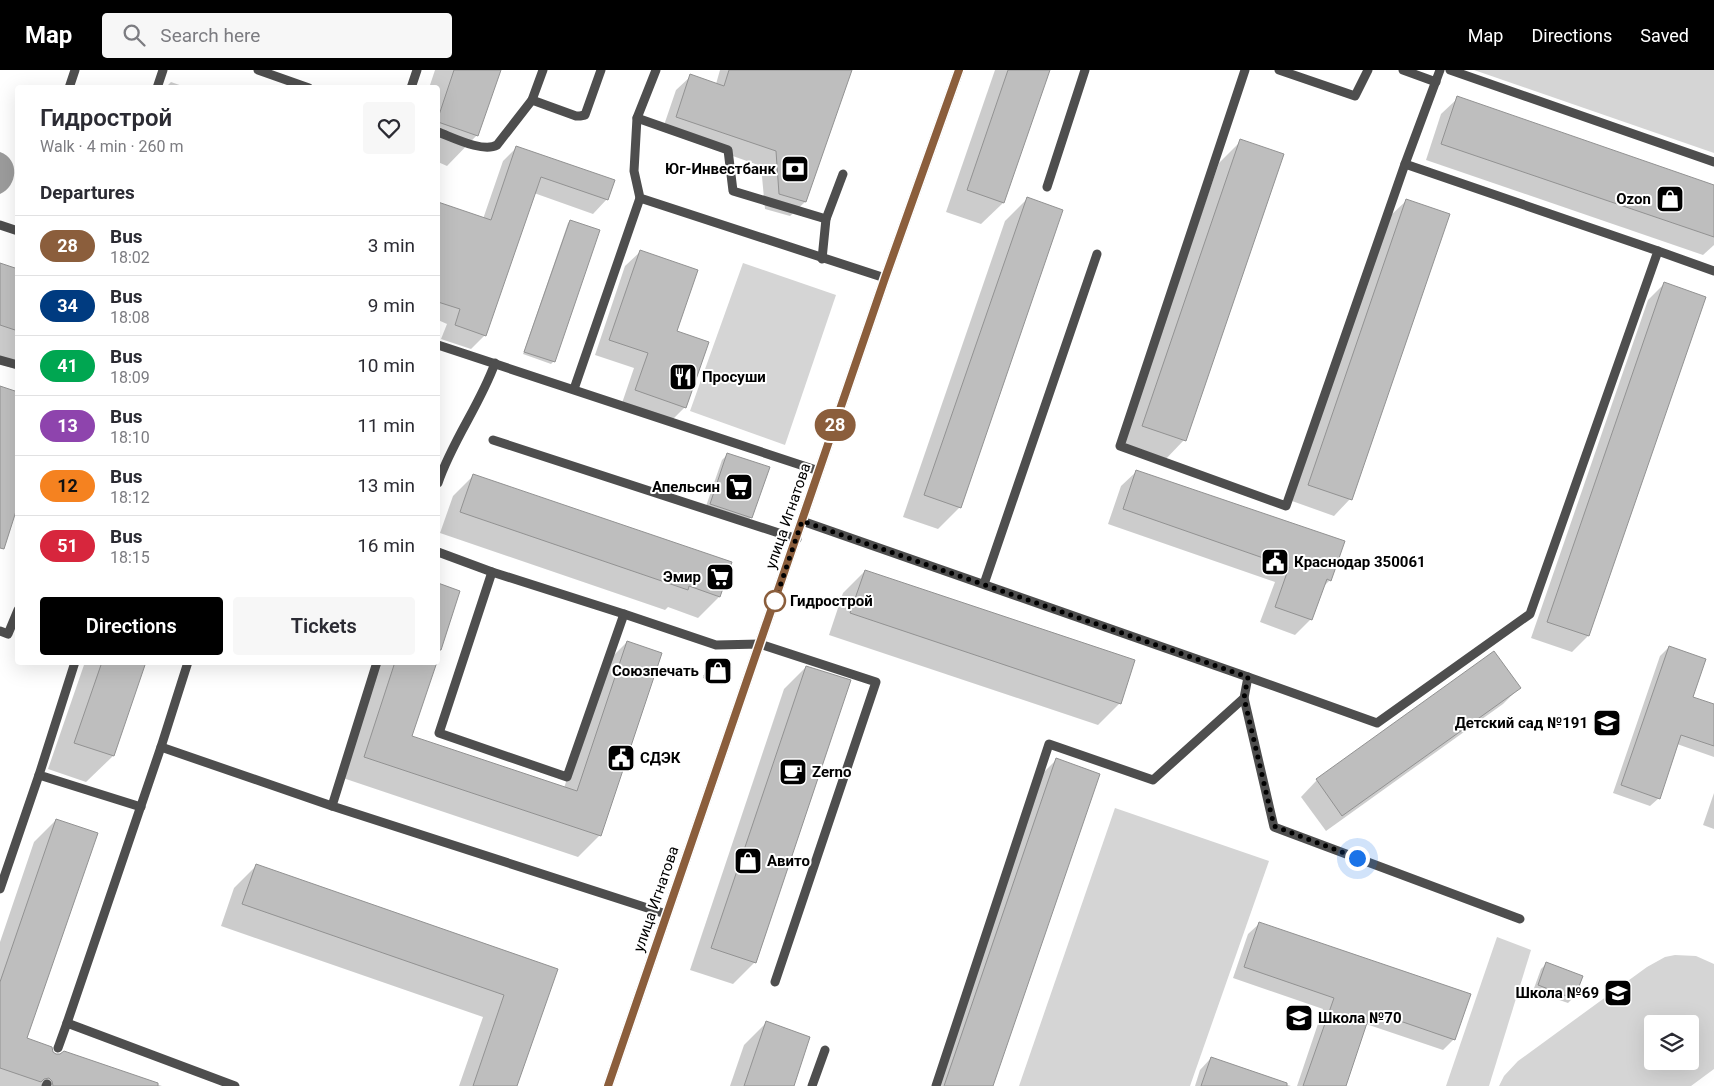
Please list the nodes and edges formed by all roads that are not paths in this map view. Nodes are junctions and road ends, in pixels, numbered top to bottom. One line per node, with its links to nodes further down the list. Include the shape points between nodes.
1 (75, 70): 17 (lane)
2 (163, 70): 18 (lane)
3 (258, 70): 19 (lane)
4 (417, 70): 20 (lane)
5 (543, 70): 21 (lane)
6 (601, 70): 21 (lane, via 585,114 576,116)
7 (656, 70): 22 (lane)
8 (959, 70): 36 (street, улица Игнатова)
9 (1085, 70): 27 (lane)
10 (1245, 70): 25 (lane, via 1120,446 1286,506)
11 (1279, 70): 12 (lane, via 1355,96)
12 (1368, 70)
13 (1403, 70): 16 (lane)
14 (1440, 70): 16 (lane)
15 (1450, 70): 24 (lane)
16 (1436, 82): 25 (lane)
17 (70, 85)
18 (158, 85)
19 (300, 85)
20 (412, 85)
21 (532, 100): 23 (lane, via 497,145 491,148)
22 (637, 118): 28 (lane, via 634,171); 29 (lane, via 728,150 733,191)
23 (440, 133)
24 (1714, 162)
25 (1405, 164): 32 (lane)
26 (843, 174): 29 (lane)
27 (1047, 187)
28 (640, 198): 34 (lane); 41 (lane)
29 (826, 219): 34 (lane)
30 (0, 225): 31 (lane)
31 (15, 230)
32 (1658, 251): 35 (lane); 57 (lane, via 1530,614 1376,723)
33 (1098, 254): 49 (lane)
34 (822, 259): 36 (lane)
35 (1714, 271)
36 (885, 278): 43 (street, улица Игнатова)
37 (440, 346): 39 (lane)
38 (0, 360): 40 (lane)
39 (495, 363): 41 (lane); 44 (lane, via 488,384 468,417)
40 (15, 364)
41 (574, 389): 43 (lane)
42 (493, 440): 46 (lane)
43 (819, 470): 45 (street, улица Игнатова)
44 (440, 477)
45 (802, 521): 46 (street, улица Игнатова); 49 (lane)
46 (797, 539): 53 (street, улица Игнатова)
47 (440, 553): 48 (lane)
48 (492, 572): 50 (lane); 50 (lane, via 439,732 566,777)
49 (984, 584): 57 (lane)
50 (624, 614): 53 (lane, via 716,645)
51 (15, 617): 52 (lane, via 8,634)
52 (0, 631)
53 (760, 644): 64 (street, улица Игнатова); 66 (lane, via 876,682)
54 (74, 665): 60 (lane)
55 (187, 665): 59 (lane)
56 (376, 665): 61 (lane)
57 (1248, 677): 58 (lane)
58 (1244, 698): 65 (lane, via 1274,826); 73 (lane, via 1153,780 1049,744)
59 (161, 747): 61 (lane); 62 (lane)
60 (39, 774): 62 (lane); 63 (lane)
61 (332, 806): 64 (lane)
62 (141, 807): 67 (lane)
63 (0, 888)
64 (666, 914): 71 (street, улица Игнатова)
65 (1520, 919)
66 (776, 982)
67 (67, 1022): 68 (lane); 70 (lane)
68 (58, 1048)
69 (825, 1050): 72 (lane)
70 (236, 1086)
71 (608, 1086)
72 (812, 1086)
73 (936, 1086)

